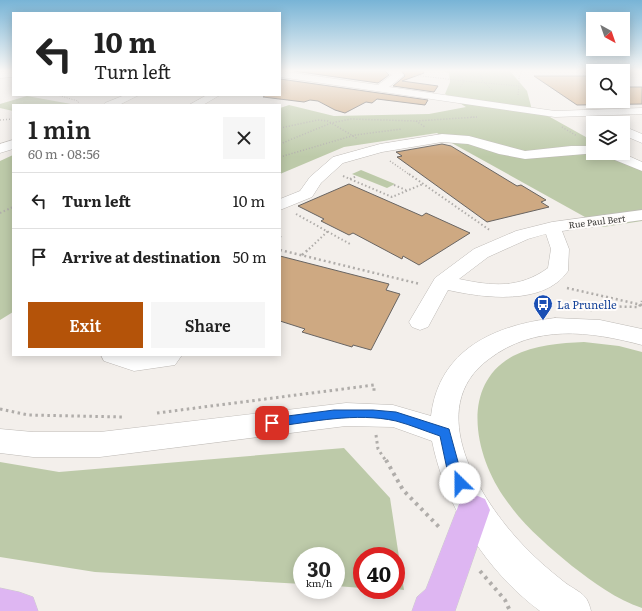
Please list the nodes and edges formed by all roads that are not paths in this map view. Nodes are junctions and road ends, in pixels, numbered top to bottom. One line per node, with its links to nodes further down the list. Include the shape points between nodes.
1 (123, 100): 5 (street)
2 (206, 100): 6 (street)
3 (462, 100): 4 (street)
4 (486, 103): 8 (street, via 555,114); 10 (street, via 519,114)
5 (112, 104)
6 (197, 104)
7 (642, 111): 8 (street)
8 (588, 114): 9 (street)
9 (593, 116)
10 (586, 120)
11 (642, 122): 12 (street)
12 (630, 123)
13 (630, 133): 14 (street)
14 (642, 139)
15 (12, 144): 16 (street)
16 (0, 149)
17 (586, 150): 20 (street, via 525,155 469,140 442,138 374,149 338,160 315,180 306,194)
18 (626, 160): 19 (street)
19 (642, 167)
20 (281, 205)
21 (642, 215): 22 (street, Rue Paul Bert)
22 (552, 227): 23 (street, Rue Paul Bert, via 522,235 481,253); 23 (street, Rue Paul Bert, via 560,249 558,271 542,282 521,289 486,292)
23 (440, 285): 24 (street, Rue Paul Bert)
24 (420, 322)
25 (642, 337): 28 (street, via 600,328 558,326 520,331 488,344 464,365 448,395)
26 (116, 356): 27 (street, via 134,362 166,359)
27 (169, 356)
28 (445, 433): 29 (street, via 396,417 334,414 85,446 26,445); 30 (street, via 453,469)
29 (0, 441)
30 (473, 510): 33 (highway, via 440,602); 34 (street, via 508,556 558,602)
31 (0, 607): 32 (highway)
32 (19, 611)
33 (431, 611)
34 (572, 611)

